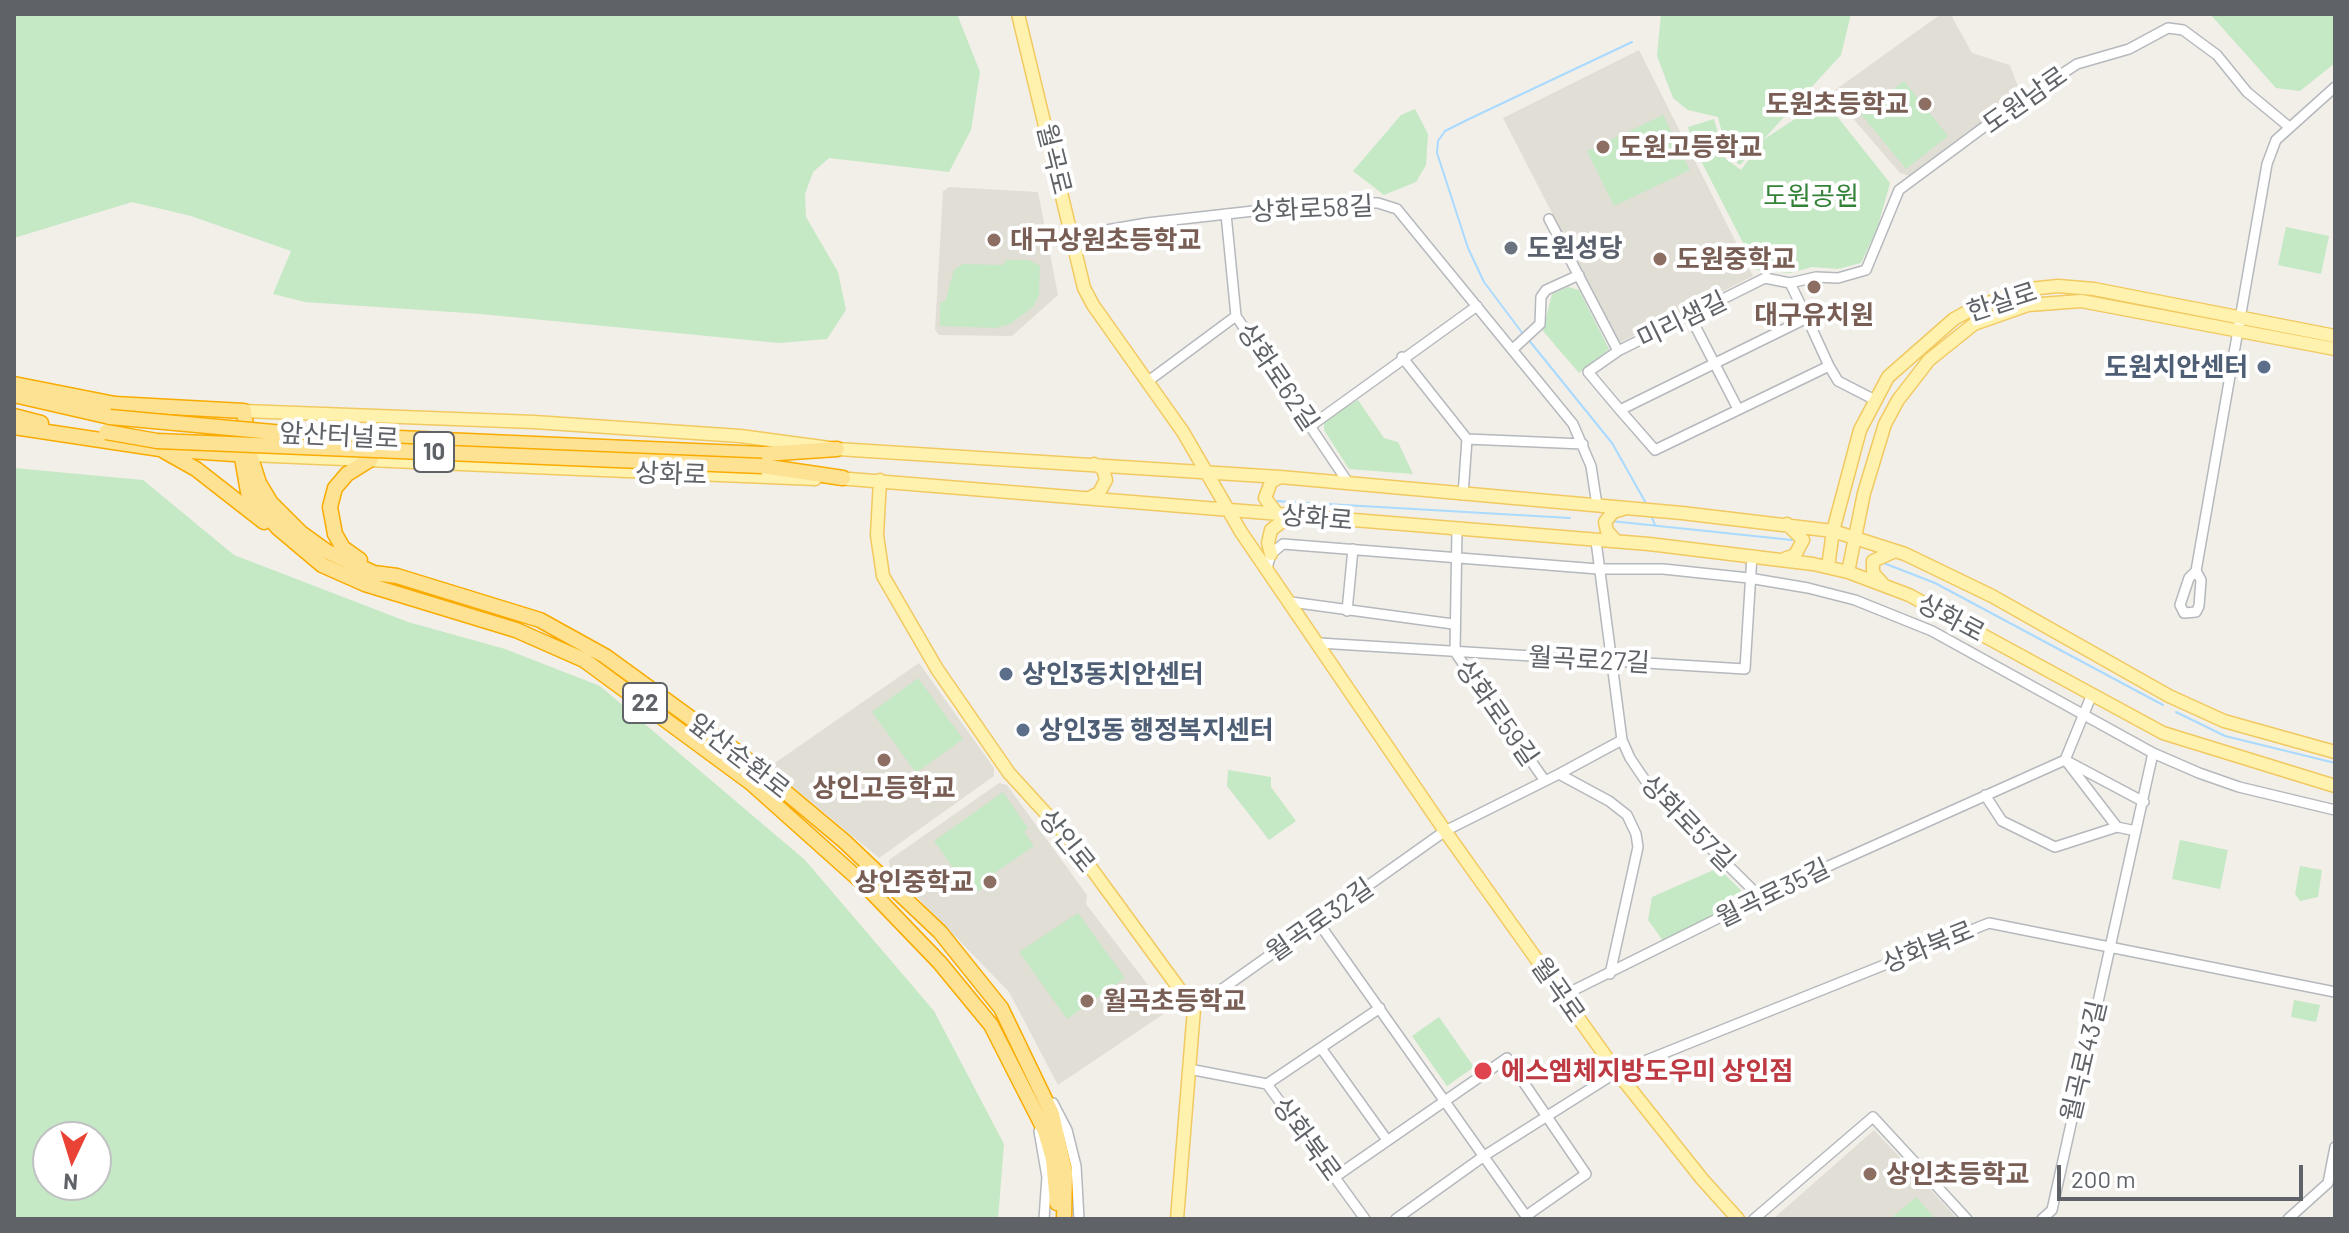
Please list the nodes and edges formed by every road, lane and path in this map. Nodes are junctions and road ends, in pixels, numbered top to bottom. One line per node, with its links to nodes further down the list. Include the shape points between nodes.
1 (1018, 14): 6 (main road, 월곡로)
2 (2335, 87): 3 (street)
3 (2288, 126): 8 (street, 도원남로, via 2247,92 2217,55 2183,30 2168,28 2129,49 2077,64 1899,190 1866,270); 13 (street, via 2267,164)
4 (1226, 214): 6 (street, 상화로58길); 9 (street, 상화로58길, via 1333,202 1388,205 1406,216); 10 (street, 상화로62길)
5 (1549, 219): 7 (street)
6 (1072, 236): 21 (main road, 월곡로, via 1084,288)
7 (1579, 275): 15 (street, via 1546,290 1537,329); 17 (street)
8 (1790, 283): 11 (street, 미리샘길, via 1765,278); 12 (street)
9 (1477, 306): 15 (street, 상화로58길); 18 (street)
10 (1236, 316): 21 (street); 32 (street, 상화로62길)
11 (1690, 316): 17 (street, 미리샘길); 19 (street)
12 (1807, 318): 19 (street, 미리샘길); 20 (street)
13 (2238, 324): 14 (main road, 한실로); 16 (main road, 한실로); 24 (main road, 한실로, via 2094,289 2029,289 1954,319 1888,377); 58 (main road, 한실로, via 2081,301 2028,305 1974,324 1929,360 1898,400 1871,466); 70 (street)
14 (2335, 336)
15 (1513, 349): 35 (street, 상화로58길)
16 (2335, 349)
17 (1618, 351): 28 (street, 미리샘길, via 1588,372)
18 (1402, 357): 32 (street); 34 (street)
19 (1714, 363): 27 (street); 28 (street, 미리샘길)
20 (1829, 366): 24 (street, via 1838,381); 27 (street, 미리샘길)
21 (1147, 382): 43 (main road, 월곡로)
22 (14, 384): 25 (highway)
23 (14, 395): 31 (highway, 앞산터널로 / 10)
24 (1875, 400): 56 (main road, 한실로, via 1860,430)
25 (161, 409): 26 (highway); 36 (highway, via 141,415 130,427 144,444)
26 (189, 409): 29 (highway); 38 (highway, via 207,425 199,447)
27 (1738, 409): 28 (street, 미리샘길, via 1655,450)
28 (1620, 410)
29 (240, 411): 37 (main road, 상화로 / 10, via 534,422 740,436); 39 (highway, 앞산순환로 / 22)
30 (14, 416): 31 (highway, 앞산터널로 / 10, via 39,423)
31 (108, 425): 41 (highway, 앞산터널로 / 10, bridge, via 157,441)
32 (1312, 425): 47 (street, 상화로62길)
33 (14, 427): 36 (highway)
34 (1467, 439): 35 (street); 48 (street)
35 (1583, 444): 50 (street, 상화로58길)
36 (160, 449): 38 (highway); 57 (highway, via 196,469)
37 (837, 449): 41 (highway); 42 (main road, 상화로 / 10)
38 (192, 450): 39 (highway)
39 (245, 455): 40 (main road, 상화로 / 10); 57 (highway, 앞산순환로 / 22, via 248,492); 72 (highway, 앞산순환로 / 22, via 271,503 301,533 355,566)
40 (371, 459): 45 (main road, 상화로 / 10); 72 (highway, via 335,488 332,520 343,548 363,563)
41 (763, 460): 45 (highway)
42 (1094, 464): 43 (main road, 상화로 / 10); 49 (main road, via 1103,469 1106,480)
43 (1205, 473): 44 (main road, 상화로 / 10); 51 (main road, 월곡로)
44 (1280, 477): 47 (main road, 상화로 / 10); 53 (main road, via 1271,482 1265,498)
45 (843, 478): 46 (main road, 상화로 / 10)
46 (880, 480): 49 (main road, 상화로 / 10); 103 (main road, 상인로, via 877,535 883,576 937,669 1009,773 1072,842)
47 (1349, 484): 48 (main road, 상화로 / 10)
48 (1463, 495): 50 (main road, 상화로 / 10)
49 (1089, 498): 51 (main road, 상화로 / 10)
50 (1597, 505): 52 (main road, 상화로 / 10)
51 (1226, 508): 53 (main road, 상화로 / 10); 68 (main road, 월곡로)
52 (1626, 508): 54 (main road, 상화로 / 10); 60 (main road, via 1605,522)
53 (1283, 515): 55 (main road, 상화로 / 10); 63 (main road, via 1271,530)
54 (1787, 524): 56 (main road, 상화로 / 10); 66 (main road, via 1803,540 1795,555)
55 (1457, 529): 59 (main road, 상화로 / 10); 65 (street, 상화로59길)
56 (1833, 531): 58 (main road, 상화로 / 10); 67 (main road, 한실로)
57 (288, 538): 107 (highway, 앞산순환로 / 22, via 322,565 365,584 516,630 584,660 615,681 751,783 864,884 940,963)
58 (1857, 538): 62 (main road, 상화로 / 10); 71 (main road, 한실로)
59 (1596, 541): 60 (main road, 상화로 / 10); 69 (street, 상화로57길)
60 (1616, 541): 64 (main road, 상화로 / 10)
61 (1353, 549): 63 (street, via 1283,544); 65 (street); 76 (street)
62 (1900, 553): 74 (main road, via 1885,552 1873,561 1873,573); 84 (main road, 상화로 / 10, via 1992,596 2180,701 2224,721)
63 (1271, 554): 68 (street)
64 (1752, 555): 66 (main road, 상화로 / 10); 73 (street, 월곡로27길)
65 (1458, 556): 69 (street); 77 (street, 상화로59길)
66 (1784, 559): 67 (main road, 상화로 / 10)
67 (1828, 567): 71 (main road, 상화로 / 10)
68 (1267, 568): 75 (main road, 월곡로)
69 (1598, 569): 73 (street); 80 (street, 상화로57길)
70 (2196, 571)
71 (1848, 572): 74 (main road, 상화로 / 10)
72 (397, 576): 107 (highway, 앞산순환로 / 22, via 540,620 605,656 740,754 844,841 940,932 1001,1008)
73 (1749, 578): 80 (street, 월곡로27길, via 1745,669); 82 (street, via 1843,597 1890,613)
74 (1883, 584): 81 (main road, 상화로 / 10)
75 (1291, 602): 76 (street); 78 (main road, 월곡로)
76 (1347, 611): 77 (street)
77 (1453, 624): 79 (street, 상화로59길)
78 (1319, 643): 79 (street, 월곡로27길); 94 (main road, 월곡로)
79 (1455, 652): 80 (street, 월곡로27길); 88 (street, 상화로59길)
80 (1613, 660): 83 (street, 상화로57길)
81 (2092, 694): 82 (street); 89 (main road, 상화로 / 10, via 2163,733)
82 (2082, 713): 85 (street); 86 (street)
83 (1622, 740): 87 (street); 96 (street, 상화로57길, via 1651,789)
84 (2335, 752)
85 (2153, 753): 91 (street, 월곡로43길); 92 (street, via 2239,787)
86 (2065, 760): 90 (street, 월곡로35길); 91 (street); 93 (street)
87 (1559, 774): 88 (street, 상화로59길); 99 (street, 상화로59길, via 1627,815 1636,834 1638,847)
88 (1545, 781): 94 (street)
89 (2335, 786)
90 (1985, 795): 93 (street, via 2002,821 2055,847); 96 (street, 월곡로35길)
91 (2144, 802): 95 (street, 월곡로43길)
92 (2335, 810)
93 (2117, 827): 95 (street)
94 (1445, 831): 97 (street, 월곡로32길); 101 (main road, 월곡로)
95 (2136, 831): 98 (street, 월곡로43길)
96 (1762, 899): 99 (street, 월곡로35길)
97 (1318, 922): 102 (street); 103 (street, 월곡로32길)
98 (2111, 946): 100 (street, 상화북로); 106 (street, 상화북로, via 1989,923); 117 (street, 월곡로43길)
99 (1610, 974): 101 (street, 월곡로35길)
100 (2335, 992)
101 (1562, 996): 106 (main road, 월곡로)
102 (1380, 1008): 104 (street); 109 (street)
103 (1194, 1009): 105 (main road)
104 (1321, 1048): 108 (street); 111 (street)
105 (1189, 1069): 108 (street, 상화북로); 123 (main road)
106 (1617, 1072): 110 (street, 상화북로); 126 (main road, 월곡로)
107 (1030, 1080): 119 (street, via 1025,1103 1039,1131 1047,1177); 120 (highway, 앞산순환로 / 22, via 1053,1159); 121 (highway, 앞산순환로 / 22, via 1060,1141); 122 (street, via 1067,1130 1076,1166)
108 (1267, 1084): 115 (street, 상화북로)
109 (1445, 1100): 110 (street, via 1507,1058); 111 (street); 113 (street)
110 (1546, 1117): 113 (street, 상화북로); 118 (street, via 1586,1174)
111 (1387, 1140): 115 (street)
112 (2335, 1147): 114 (street)
113 (1484, 1156): 118 (street); 125 (street, 상화북로)
114 (2333, 1168): 116 (street)
115 (1335, 1177): 124 (street, 상화북로)
116 (2331, 1187): 131 (street)
117 (2052, 1210): 129 (street); 130 (street)
118 (1527, 1218)
119 (1044, 1219)
120 (1056, 1219)
121 (1064, 1219)
122 (1079, 1219)
123 (1177, 1219)
124 (1365, 1219)
125 (1396, 1219)
126 (1738, 1219)
127 (1754, 1219): 128 (street, via 1873,1117)
128 (1967, 1219)
129 (2042, 1219)
130 (2060, 1219)
131 (2288, 1219)

